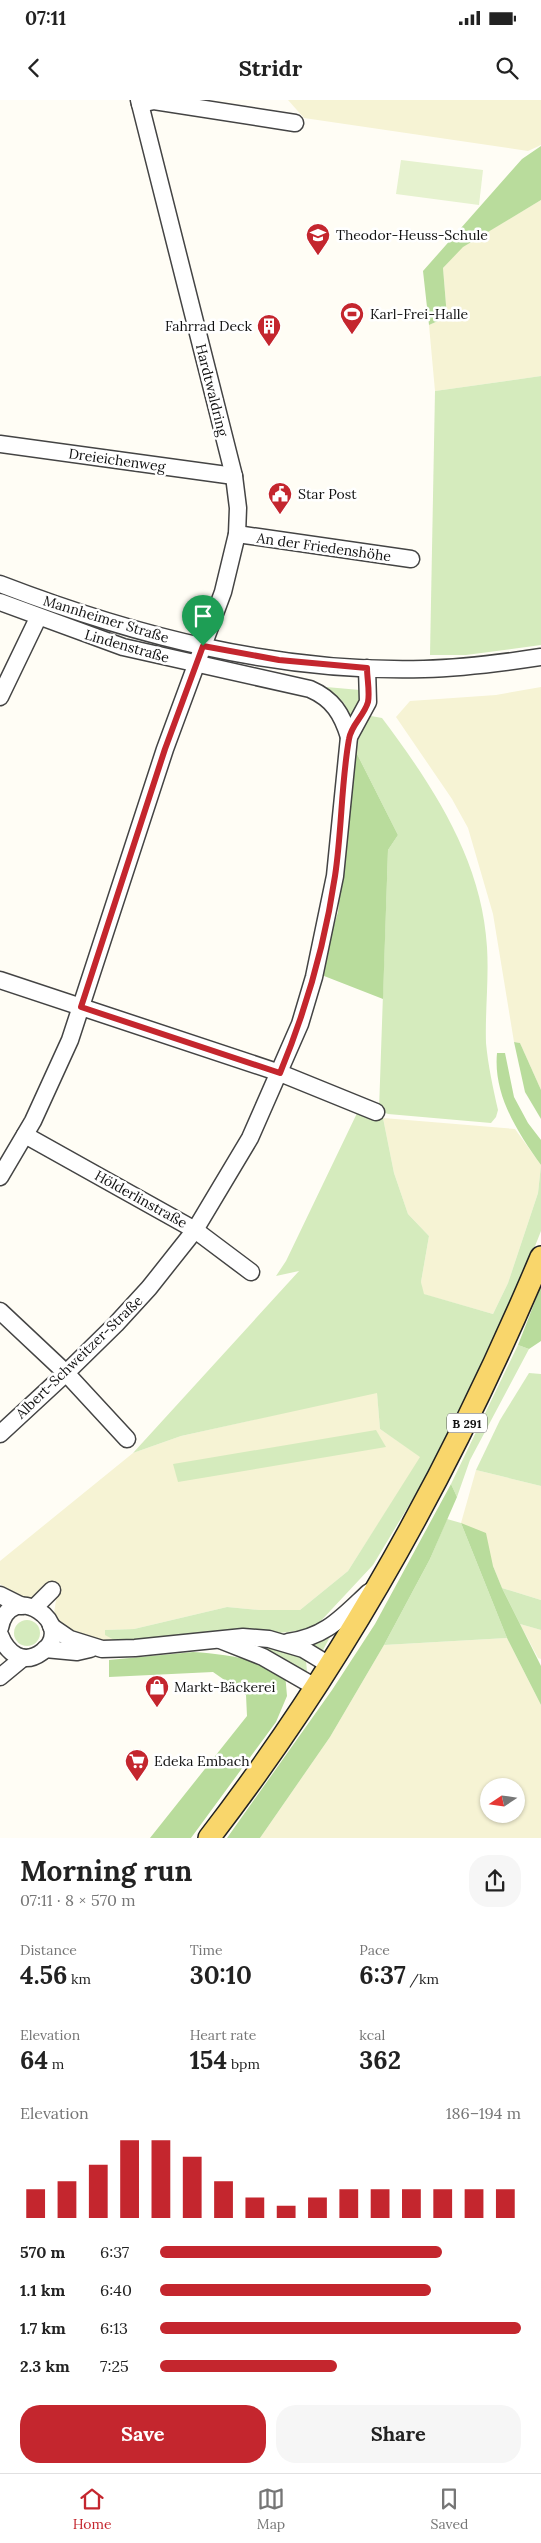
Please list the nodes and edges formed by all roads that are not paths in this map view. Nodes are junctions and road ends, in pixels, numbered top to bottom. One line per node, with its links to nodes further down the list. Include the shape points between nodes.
1 (140, 102): 2 (street, Hardtwaldring, via 154,101); 4 (street, Hardtwaldring)
2 (295, 123)
3 (0, 444): 4 (street, Dreieichenweg)
4 (234, 476): 5 (street, Hardtwaldring)
5 (237, 534): 6 (street, An der Friedenshöhe); 10 (street, Hardtwaldring, via 223,592)
6 (411, 559)
7 (0, 584): 10 (street, Mannheimer Straße, via 72,611)
8 (0, 602): 9 (street, Lindenstraße)
9 (38, 618): 12 (street, Lindenstraße, via 123,647); 14 (street)
10 (203, 646): 12 (street, Hardtwaldring); 13 (street, Mannheimer Straße, via 279,660)
11 (541, 657): 13 (street, Mannheimer Straße, via 435,668)
12 (196, 664): 15 (street, Lindenstraße, via 318,692 341,713); 17 (street, Hardtwaldring)
13 (367, 668): 15 (street, Albert-Schweitzer-Straße, via 368,702)
14 (0, 697)
15 (349, 737): 18 (street, Albert-Schweitzer-Straße, via 339,847 329,909 300,1024)
16 (0, 980): 17 (street)
17 (81, 1007): 18 (street); 20 (street, Hardtwaldring, via 57,1073)
18 (280, 1073): 19 (street); 22 (street, Albert-Schweitzer-Straße, via 250,1138)
19 (376, 1112)
20 (25, 1135): 21 (street, Hardtwaldring); 22 (street, Hölderlinstraße)
21 (0, 1177)
22 (195, 1230): 24 (street, Hölderlinstraße); 26 (street, Albert-Schweitzer-Straße, via 149,1288)
23 (541, 1257): 29 (main road, B 291, via 463,1430 430,1496)
24 (251, 1272)
25 (0, 1311): 26 (street)
26 (66, 1374): 27 (street, Albert-Schweitzer-Straße); 28 (street)
27 (0, 1434)
28 (127, 1439)
29 (380, 1582): 35 (street, via 332,1626 306,1640); 40 (main road, B 291)
30 (51, 1591): 32 (street)
31 (0, 1596): 32 (street)
32 (38, 1613): 33 (street, via 8,1612); 37 (street, via 63,1636); 38 (street, via 52,1635)
33 (1, 1620)
34 (220, 1640): 35 (street, via 242,1637); 37 (street, via 119,1650); 42 (street, via 263,1657)
35 (286, 1643): 40 (street)
36 (2, 1646): 39 (street)
37 (94, 1648): 38 (street, via 77,1652)
38 (45, 1650): 39 (street)
39 (23, 1658): 41 (street)
40 (331, 1666): 42 (main road, B 291)
41 (0, 1677)
42 (317, 1688): 43 (main road, B 291)
43 (210, 1838)

